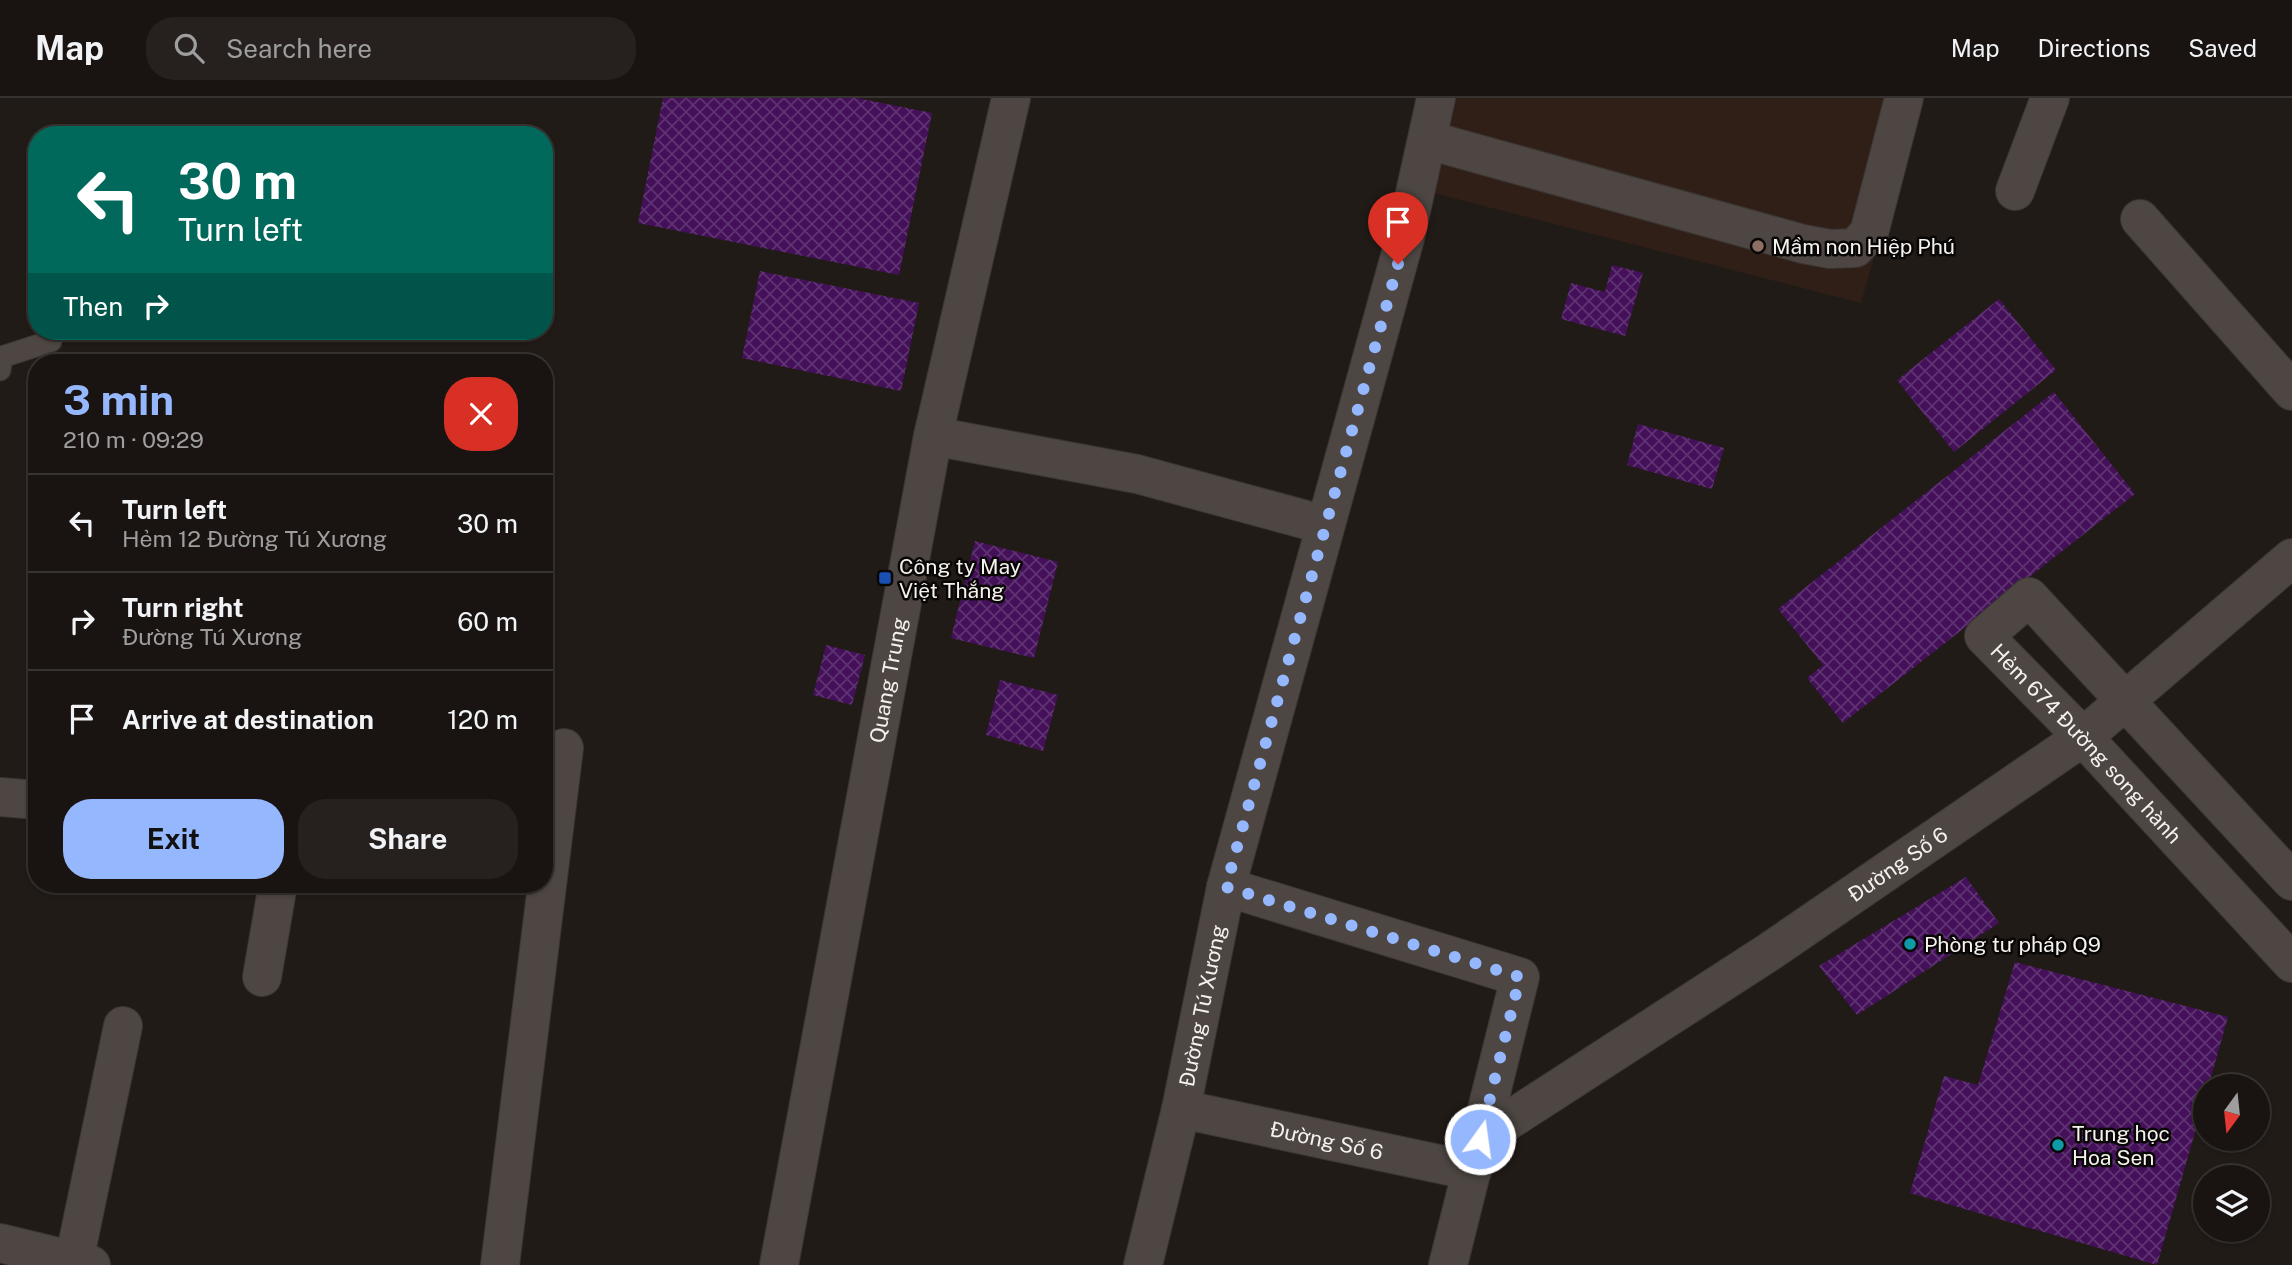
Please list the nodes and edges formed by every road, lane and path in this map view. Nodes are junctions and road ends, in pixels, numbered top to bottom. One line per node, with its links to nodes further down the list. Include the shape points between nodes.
1 (1011, 98): 11 (street, Quang Trung)
2 (1436, 98): 5 (street, Đường Tú Xương)
3 (1904, 98): 5 (street, via 1869,233 1854,248 1803,244)
4 (2050, 98): 6 (street)
5 (1428, 141): 12 (street, Đường Tú Xương)
6 (2015, 191)
7 (2140, 219): 10 (street)
8 (51, 340): 9 (lane, via 2,357)
9 (0, 370)
10 (2292, 391)
11 (933, 436): 12 (street, via 1137,474); 33 (street, Quang Trung)
12 (1325, 525): 21 (street, Đường Tú Xương)
13 (2292, 558): 14 (street, Đường Số 6)
14 (2123, 702): 15 (street, Đường Số 6); 15 (street, Hẻm 674 Đường song hành, via 2029,597 1984,636); 20 (street, Hẻm 674 Đường song hành)
15 (2083, 737): 24 (street, Hẻm 674 Đường song hành); 29 (street, Đường Số 6)
16 (564, 748): 17 (street)
17 (553, 779)
18 (0, 797): 19 (street)
19 (28, 799)
20 (2290, 873): 24 (street)
21 (1226, 887): 28 (street, Đường Tú Xương); 29 (street, via 1520,977)
22 (276, 893): 26 (street)
23 (540, 893): 32 (street)
24 (2253, 921): 25 (street, Hẻm 674 Đường song hành)
25 (2292, 963)
26 (262, 977)
27 (124, 1026): 31 (street)
28 (1181, 1108): 29 (street, Đường Số 6); 34 (street, Đường Tú Xương)
29 (1476, 1155): 35 (street)
30 (0, 1243): 31 (street)
31 (82, 1263)
32 (500, 1265)
33 (779, 1265)
34 (1143, 1265)
35 (1448, 1265)

